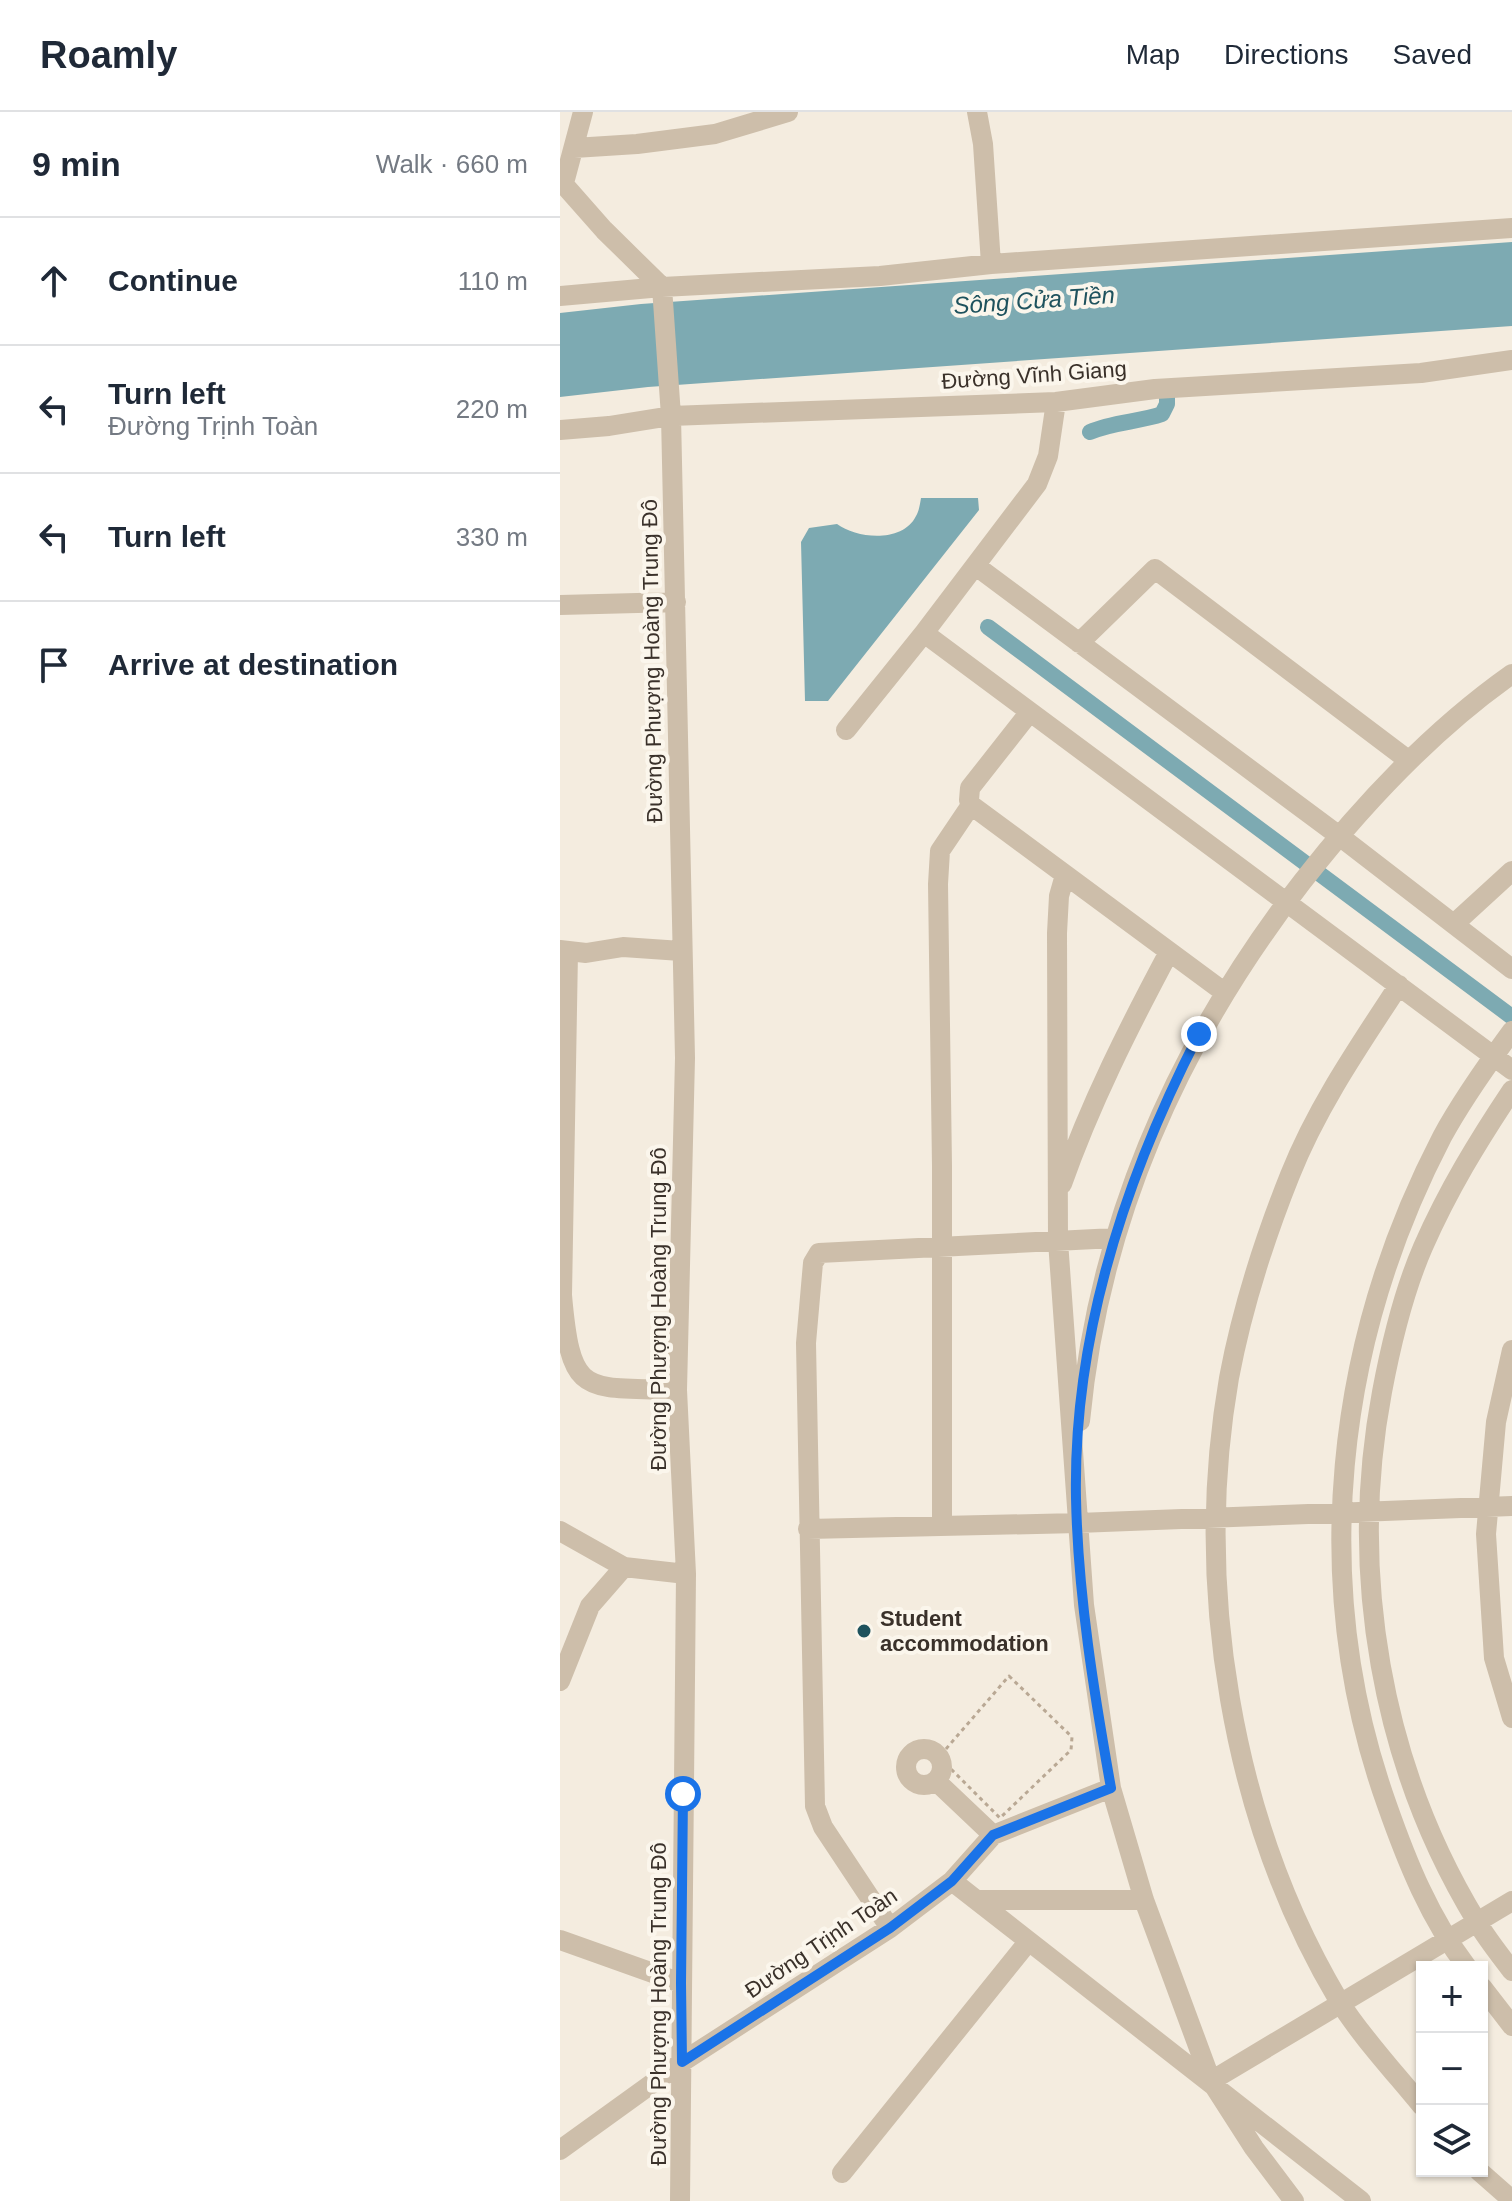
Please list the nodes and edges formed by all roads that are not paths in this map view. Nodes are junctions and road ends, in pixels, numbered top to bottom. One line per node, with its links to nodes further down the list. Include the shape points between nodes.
1 (583, 112): 4 (street)
2 (788, 112): 4 (street, via 715,134)
3 (977, 112): 7 (street)
4 (574, 148): 5 (street)
5 (562, 182): 9 (street)
6 (1512, 228): 7 (street)
7 (991, 264): 9 (street)
8 (560, 296): 9 (street)
9 (662, 296): 12 (street, Đường Phượng Hoàng Trung Đô)
10 (1512, 360): 11 (street, Đường Vĩnh Giang, via 1421,373 1155,389)
11 (1056, 402): 12 (street, Đường Vĩnh Giang); 14 (street, via 1043,471)
12 (670, 407): 13 (street, Đường Vĩnh Giang, via 609,426); 15 (street, Đường Phượng Hoàng Trung Đô)
13 (560, 430)
14 (976, 566): 17 (street); 18 (street)
15 (676, 602): 16 (street); 30 (street, Đường Phượng Hoàng Trung Đô)
16 (560, 605)
17 (924, 633): 20 (street); 21 (street)
18 (1079, 643): 22 (street, via 1155,569); 24 (street)
19 (1512, 674): 22 (street)
20 (1029, 713): 23 (street, via 970,788); 27 (street)
21 (846, 730)
22 (1408, 760): 24 (street)
23 (971, 805): 26 (street); 42 (street, via 940,851 939,862)
24 (1334, 841): 27 (street); 28 (street)
25 (1512, 871): 28 (street)
26 (1065, 875): 31 (street); 39 (street, via 1057,933)
27 (1292, 895): 33 (street); 34 (street)
28 (1454, 924): 32 (street)
29 (564, 951): 30 (street); 36 (street)
30 (681, 951): 45 (street, Đường Phượng Hoàng Trung Đô, via 685,1058)
31 (1169, 952): 34 (street); 39 (street, via 1094,1104)
32 (1512, 969)
33 (1399, 985): 35 (street); 51 (street, via 1340,1076 1291,1172 1254,1274 1229,1379)
34 (1224, 992): 40 (street, via 1157,1121)
35 (1503, 1042): 37 (street); 50 (street, via 1443,1135 1403,1219 1372,1308 1352,1399)
36 (564, 1054): 43 (street)
37 (1512, 1070)
38 (1512, 1090): 49 (street, via 1466,1160 1422,1250 1391,1345 1373,1443)
39 (1058, 1198): 41 (street)
40 (1115, 1238): 41 (street); 46 (street, via 1087,1365)
41 (1058, 1241): 42 (street); 46 (street)
42 (941, 1246): 53 (street); 54 (street, via 819,1253 813,1263 806,1343)
43 (561, 1294): 45 (street, via 568,1347 583,1377 608,1388)
44 (1512, 1350): 48 (street, via 1496,1422)
45 (677, 1390): 57 (street, Đường Phượng Hoàng Trung Đô)
46 (1076, 1497): 52 (street)
47 (1512, 1506): 48 (street)
48 (1488, 1507): 49 (street); 59 (street, via 1494,1658)
49 (1369, 1511): 50 (street); 67 (street, via 1376,1642 1397,1740 1431,1833)
50 (1342, 1513): 51 (street); 70 (street, via 1342,1586 1351,1663 1374,1769 1406,1857)
51 (1217, 1516): 52 (street); 76 (street, via 1217,1594 1229,1701 1255,1805 1292,1906)
52 (1078, 1523): 53 (street); 61 (street, via 1084,1605)
53 (942, 1526): 54 (street)
54 (808, 1529): 68 (street, via 815,1806 823,1827)
55 (560, 1531): 56 (street)
56 (624, 1567): 57 (street); 58 (street, via 590,1606)
57 (686, 1574): 74 (street, Đường Phượng Hoàng Trung Đô)
58 (560, 1681)
59 (1512, 1718)
60 (936, 1781): 60 (street, via 924,1785 909,1776 906,1764 917,1750 929,1749 939,1757 942,1771); 62 (street)
61 (1111, 1788): 62 (street, Đường Trịnh Toàn); 65 (street)
62 (993, 1835): 63 (street, Đường Trịnh Toàn)
63 (952, 1881): 64 (street); 68 (street, Đường Trịnh Toàn)
64 (976, 1900): 65 (street); 71 (street)
65 (1144, 1900): 79 (street)
66 (1512, 1901): 67 (street)
67 (1477, 1922): 70 (street); 73 (street)
68 (890, 1928): 78 (street, Đường Trịnh Toàn)
69 (560, 1940): 74 (street)
70 (1447, 1941): 72 (street); 76 (street)
71 (1028, 1942): 79 (street); 82 (street)
72 (1462, 1961)
73 (1512, 1971)
74 (681, 1983): 78 (street, Đường Phượng Hoàng Trung Đô)
75 (1488, 1995): 77 (street)
76 (1340, 2002): 79 (street); 80 (street)
77 (1512, 2026)
78 (682, 2062): 81 (street, Đường Trịnh Toàn); 85 (street, Đường Phượng Hoàng Trung Đô)
79 (1211, 2081): 86 (street); 87 (street)
80 (1421, 2105)
81 (560, 2150)
82 (842, 2173)
83 (1486, 2177): 84 (street)
84 (1512, 2200)
85 (680, 2201)
86 (1294, 2201)
87 (1361, 2201)

